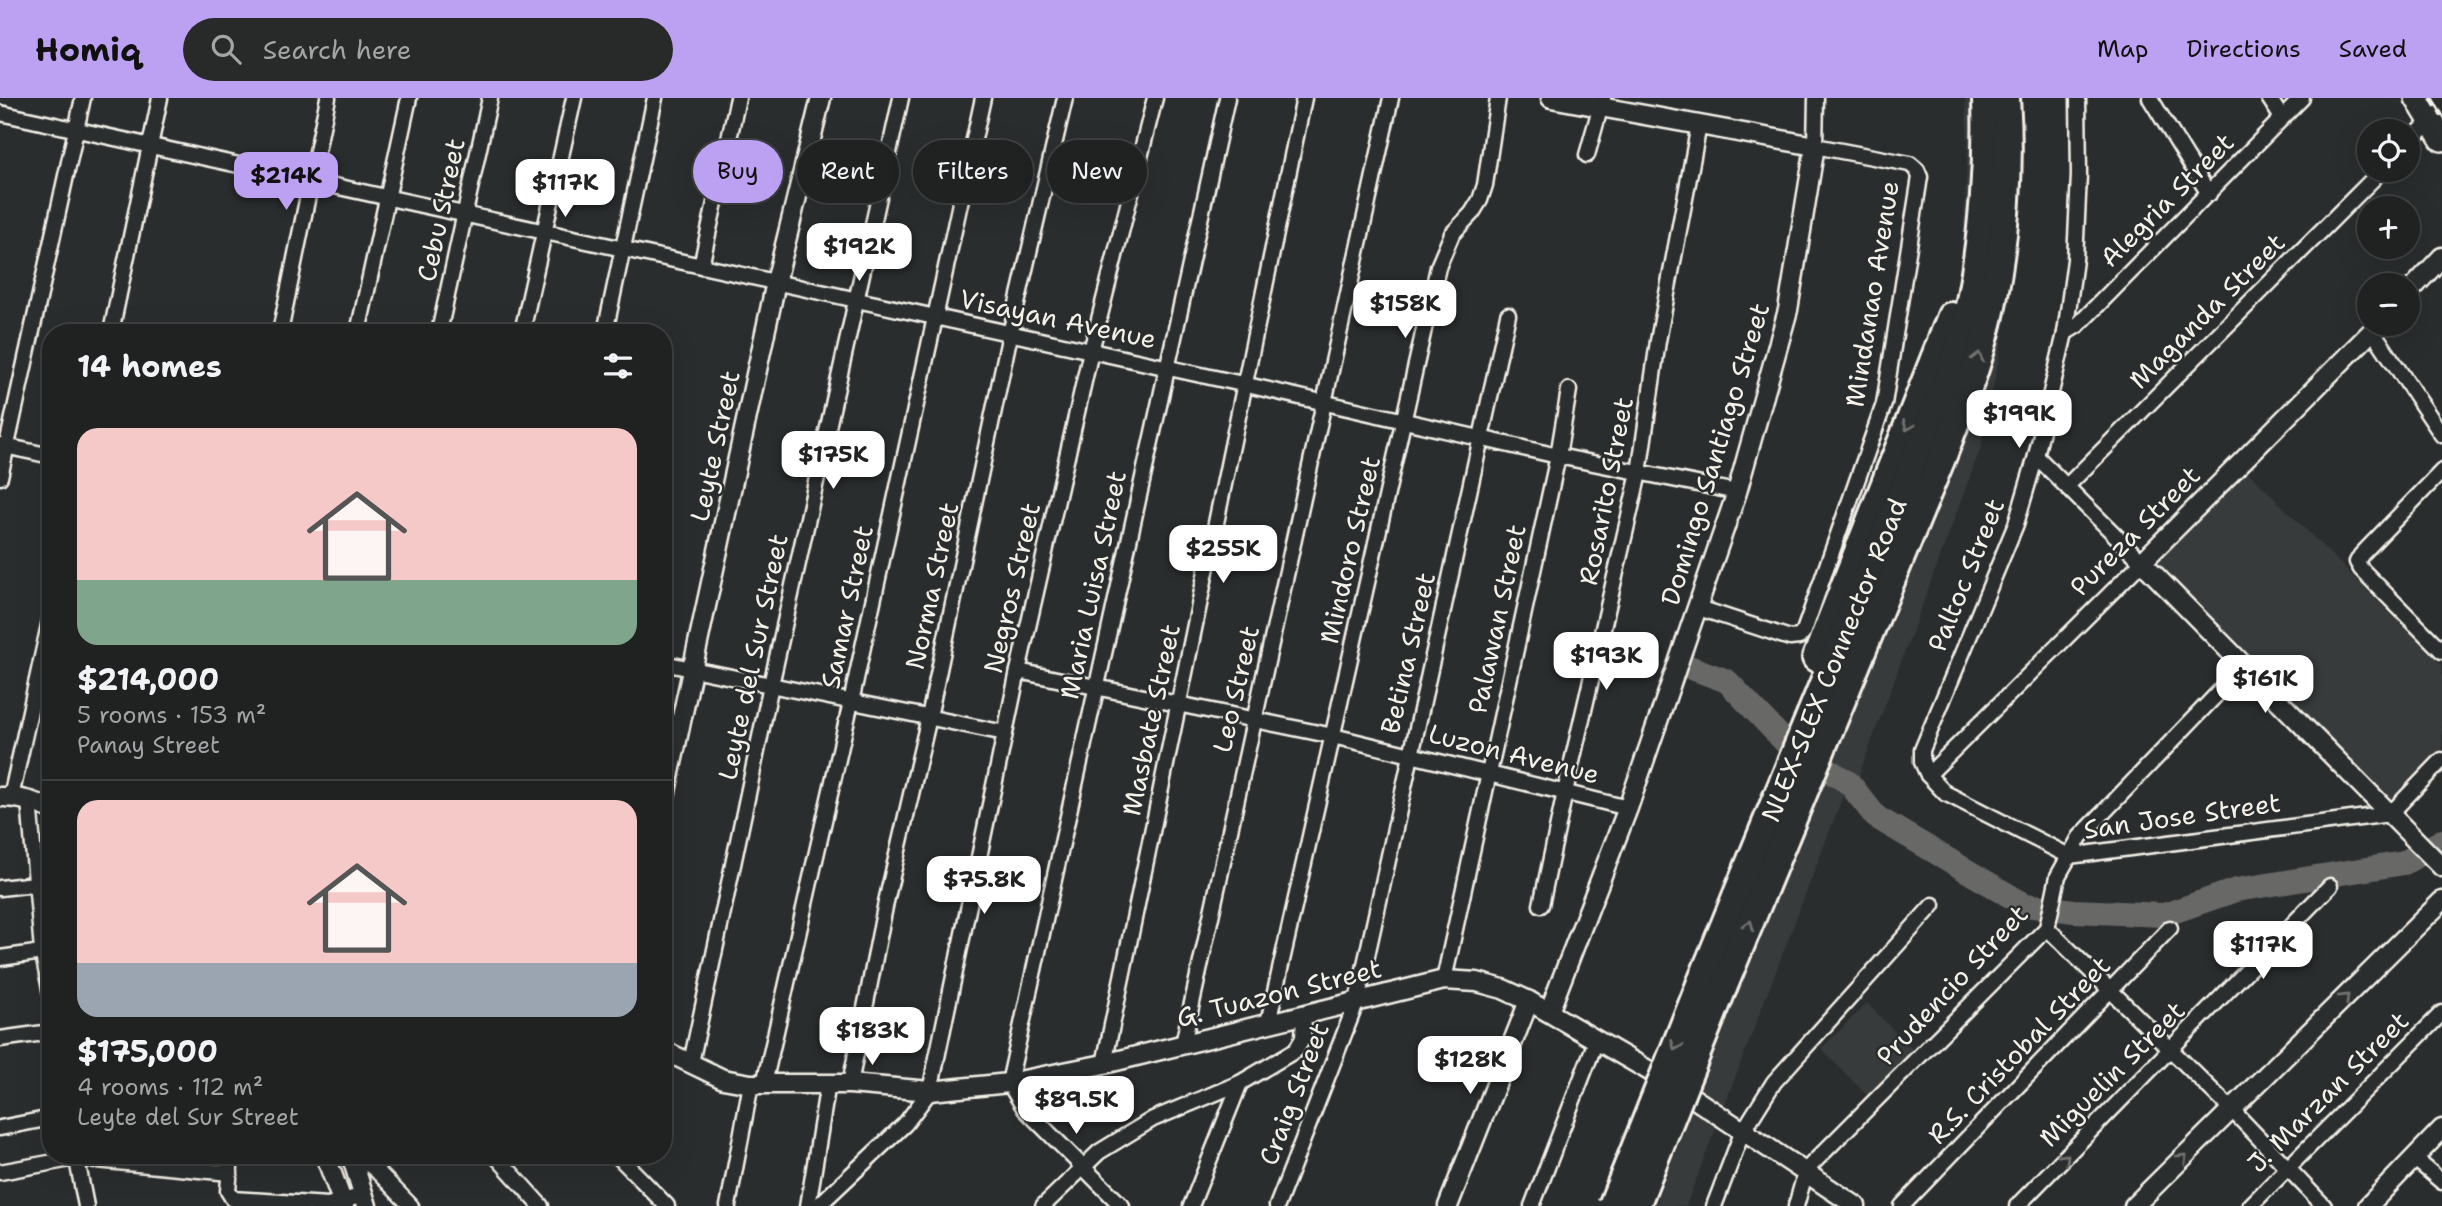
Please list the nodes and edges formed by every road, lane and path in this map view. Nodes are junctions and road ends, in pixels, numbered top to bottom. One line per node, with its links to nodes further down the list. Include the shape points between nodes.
1 (83, 98): 33 (street)
2 (160, 98): 36 (street)
3 (328, 98): 40 (street)
4 (409, 98): 43 (street)
5 (490, 98): 44 (street, Cebu Street)
6 (574, 98): 45 (street)
7 (655, 98): 46 (street)
8 (738, 98): 48 (street)
9 (821, 98): 50 (street, Leyte Street)
10 (901, 98): 51 (street, Leyte del Sur Street)
11 (983, 98): 53 (street, Samar Street)
12 (1065, 98): 61 (street, Norma Street)
13 (1155, 98): 64 (street, Negros Street)
14 (1227, 98): 65 (street, Maria Luisa Street)
15 (1304, 98): 66 (street, Masbate Street)
16 (1391, 98): 68 (street, Leo Street)
17 (1497, 98): 69 (street, Mindoro Street, via 1485,185 1472,214 1452,234 1442,254)
18 (1550, 98): 29 (street, Mindanao Avenue)
19 (1816, 98): 37 (street, Domingo Santiago Street)
20 (1978, 98): 122 (highway, one-way to 122, via 1971,236 1957,300 1741,845)
21 (1986, 98): 122 (highway, NLEX-SLEX Connector Road, via 1980,237 1970,302 1950,374)
22 (2006, 98): 39 (highway, NLEX-SLEX Connector Road)
23 (2015, 98): 39 (highway)
24 (2078, 98): 60 (street, Paltoc Street, via 2075,260)
25 (2150, 98): 42 (street)
26 (2269, 98): 31 (street)
27 (2302, 98): 31 (street, Alegria Street)
28 (2417, 98): 34 (main road)
29 (1602, 103): 32 (street, Mindanao Avenue); 38 (street)
30 (0, 113): 33 (street, Visayan Avenue)
31 (2282, 118): 42 (street, Alegria Street)
32 (1699, 125): 37 (street, Mindanao Avenue); 77 (street, Rosarito Street, via 1658,341)
33 (76, 129): 36 (street, Visayan Avenue); 72 (street)
34 (2436, 130): 35 (street)
35 (2420, 137)
36 (149, 145): 40 (street, Visayan Avenue); 54 (street)
37 (1815, 146): 80 (street, Domingo Santiago Street, via 1788,310); 82 (street, Mindanao Avenue, via 1910,164 1920,177 1884,404 1799,637)
38 (1587, 155)
39 (2007, 170): 122 (highway, NLEX-SLEX Connector Road, one-way to 39, via 1972,380 1992,306)
40 (311, 181): 43 (street, Visayan Avenue); 55 (street)
41 (2370, 182): 79 (street, Maganda Street)
42 (2209, 194): 60 (street, Alegria Street)
43 (387, 197): 44 (street, Visayan Avenue); 56 (street)
44 (465, 214): 45 (street, Visayan Avenue); 57 (street, Cebu Street)
45 (544, 232): 46 (street, Visayan Avenue); 58 (street)
46 (623, 249): 48 (street, Visayan Avenue); 59 (street)
47 (2442, 257): 49 (street)
48 (701, 266): 50 (street, Visayan Avenue)
49 (2420, 280)
50 (776, 282): 51 (street, Visayan Avenue); 87 (street, Leyte Street)
51 (858, 300): 53 (street, Visayan Avenue); 89 (street, Leyte del Sur Street)
52 (1508, 315): 71 (street, Betina Street)
53 (934, 317): 61 (street, Visayan Avenue); 91 (street, Samar Street)
54 (113, 324)
55 (281, 324)
56 (360, 324)
57 (441, 324)
58 (524, 324)
59 (607, 324)
60 (2065, 332): 75 (street, Paltoc Street)
61 (1010, 334): 64 (street, Visayan Avenue); 93 (street, Norma Street)
62 (2367, 336): 81 (street, Pureza Street)
63 (2382, 336): 70 (street)
64 (1091, 351): 65 (street, Visayan Avenue); 88 (street, Negros Street)
65 (1166, 367): 66 (street, Visayan Avenue); 90 (street, Maria Luisa Street)
66 (1247, 385): 68 (street, Visayan Avenue); 92 (street, Masbate Street)
67 (1569, 390): 74 (street, Palawan Street)
68 (1325, 402): 69 (street, Visayan Avenue); 94 (street, Leo Street)
69 (1405, 420): 71 (street, Visayan Avenue); 96 (street, Mindoro Street)
70 (2442, 435)
71 (1481, 439): 74 (street, Visayan Avenue); 97 (street, Betina Street)
72 (3, 446): 73 (street); 78 (street)
73 (42, 454)
74 (1558, 456): 77 (street, Visayan Avenue); 100 (street, Palawan Street)
75 (2036, 456): 79 (street); 101 (street, Paltoc Street, via 2016,524 1926,739 1922,762)
76 (2442, 471): 84 (street, via 2357,562)
77 (1639, 473): 80 (street, Visayan Avenue); 102 (street, Rosarito Street)
78 (0, 477)
79 (2067, 486): 81 (street)
80 (1737, 492): 82 (street, Domingo Santiago Street)
81 (2142, 562): 86 (street); 101 (street, Pureza Street)
82 (1696, 607): 106 (street, Domingo Santiago Street)
83 (42, 651): 103 (street)
84 (2442, 651)
85 (672, 665): 87 (street)
86 (2244, 666): 107 (street); 108 (street, Prudencio Street, via 2080,837)
87 (694, 670): 89 (street); 99 (street, Leyte Street)
88 (1018, 671): 90 (street, Luzon Avenue); 95 (street, Negros Street)
89 (771, 685): 91 (street); 136 (street, Leyte del Sur Street)
90 (1096, 687): 92 (street, Luzon Avenue); 139 (street, Maria Luisa Street)
91 (851, 702): 93 (street); 141 (street, Samar Street)
92 (1180, 703): 94 (street, Luzon Avenue); 137 (street, Masbate Street)
93 (929, 717): 95 (street); 142 (street, Norma Street)
94 (1255, 719): 96 (street, Luzon Avenue); 133 (street, Leo Street)
95 (1004, 733): 144 (street, Negros Street)
96 (1333, 736): 97 (street, Luzon Avenue); 129 (street, Mindoro Street)
97 (1410, 754): 100 (street, Luzon Avenue); 124 (street, Betina Street)
98 (2442, 760): 107 (street)
99 (672, 766)
100 (1489, 773): 102 (street, Luzon Avenue); 121 (street, Palawan Street)
101 (1928, 775): 108 (street, San Jose Street, via 1945,793)
102 (1565, 792): 106 (street, Luzon Avenue); 114 (street, Rosarito Street)
103 (5, 797): 104 (street)
104 (29, 801): 105 (street); 110 (street)
105 (42, 806)
106 (1628, 807): 126 (street, Domingo Santiago Street)
107 (2390, 814): 108 (street, San Jose Street); 109 (street)
108 (2069, 856): 117 (street, Prudencio Street, via 2058,876)
109 (2437, 863)
110 (36, 884): 112 (street); 116 (street)
111 (2330, 886): 134 (street, Miguelin Street)
112 (0, 888)
113 (2442, 901): 145 (street, one-way to 113)
114 (1541, 905)
115 (1933, 905): 149 (street, via 1774,1082)
116 (42, 924)
117 (2048, 924): 123 (street); 164 (street, Prudencio Street)
118 (2170, 928): 123 (street, R.S. Cristobal Street)
119 (42, 952): 120 (street)
120 (0, 958)
121 (1444, 980): 124 (street, G. Tuazon Street); 125 (street, G. Tuazon Street, via 1477,982)
122 (1712, 985): 181 (highway, NLEX-SLEX Connector Road, one-way to 181, bridge); 183 (highway, NLEX-SLEX Connector Road, bridge); 184 (highway, bridge)
123 (2111, 989): 134 (street); 188 (street, R.S. Cristobal Street)
124 (1357, 1001): 128 (street, G. Tuazon Street); 178 (street, Craig Street)
125 (1529, 1001): 126 (street, G. Tuazon Street); 179 (street)
126 (1549, 1012): 132 (street, G. Tuazon Street)
127 (2442, 1013): 161 (street, J. Marzan Street)
128 (1304, 1014): 129 (street, G. Tuazon Street); 140 (street, via 1303,1038 1296,1050)
129 (1268, 1023): 133 (street, G. Tuazon Street)
130 (42, 1033): 131 (street)
131 (0, 1038)
132 (1596, 1041): 143 (street, G. Tuazon Street); 180 (street)
133 (1183, 1044): 137 (street, G. Tuazon Street)
134 (2171, 1051): 145 (street); 189 (street, Miguelin Street, one-way to 134)
135 (672, 1054): 136 (street, G. Tuazon Street)
136 (691, 1063): 141 (street, G. Tuazon Street, via 723,1079)
137 (1104, 1064): 139 (street, G. Tuazon Street)
138 (828, 1083): 141 (street, G. Tuazon Street); 142 (street, G. Tuazon Street); 173 (street)
139 (1009, 1083): 144 (street, G. Tuazon Street); 160 (street, via 1025,1110)
140 (1240, 1083): 160 (street, via 1153,1119 1099,1152); 177 (street)
141 (758, 1084): 172 (street, Samar Street)
142 (850, 1084): 144 (street, G. Tuazon Street)
143 (1671, 1084): 149 (street, G. Tuazon Street); 182 (street)
144 (930, 1091): 174 (street, via 905,1124)
145 (2233, 1111): 161 (street); 190 (street, one-way to 145)
146 (42, 1120): 147 (street)
147 (0, 1128)
148 (2442, 1129): 150 (street)
149 (1742, 1133): 164 (street, G. Tuazon Street); 185 (street)
150 (2414, 1158): 165 (street); 193 (street)
151 (42, 1163): 162 (street)
152 (78, 1164): 168 (street)
153 (153, 1164): 163 (street)
154 (231, 1164): 163 (street)
155 (328, 1164): 167 (street)
156 (354, 1164): 166 (street)
157 (368, 1164): 169 (street)
158 (503, 1164): 170 (street)
159 (626, 1164): 171 (street)
160 (1083, 1168): 175 (street); 176 (street)
161 (2288, 1168): 191 (street, J. Marzan Street); 192 (street)
162 (0, 1172)
163 (230, 1172): 167 (street, via 233,1199)
164 (1805, 1174): 186 (street, Prudencio Street); 187 (street, G. Tuazon Street)
165 (2442, 1182)
166 (365, 1201): 167 (street)
167 (344, 1204)
168 (86, 1206)
169 (411, 1206)
170 (541, 1206)
171 (667, 1206)
172 (728, 1206)
173 (808, 1206)
174 (818, 1206)
175 (1043, 1206)
176 (1122, 1206)
177 (1191, 1206)
178 (1277, 1206)
179 (1448, 1206)
180 (1532, 1206)
181 (1612, 1206)
182 (1624, 1206)
183 (1636, 1206)
184 (1653, 1206)
185 (1714, 1206)
186 (1796, 1206)
187 (1856, 1206)
188 (1902, 1206)
189 (2017, 1206)
190 (2134, 1206)
191 (2250, 1206)
192 (2324, 1206)
193 (2368, 1206)

